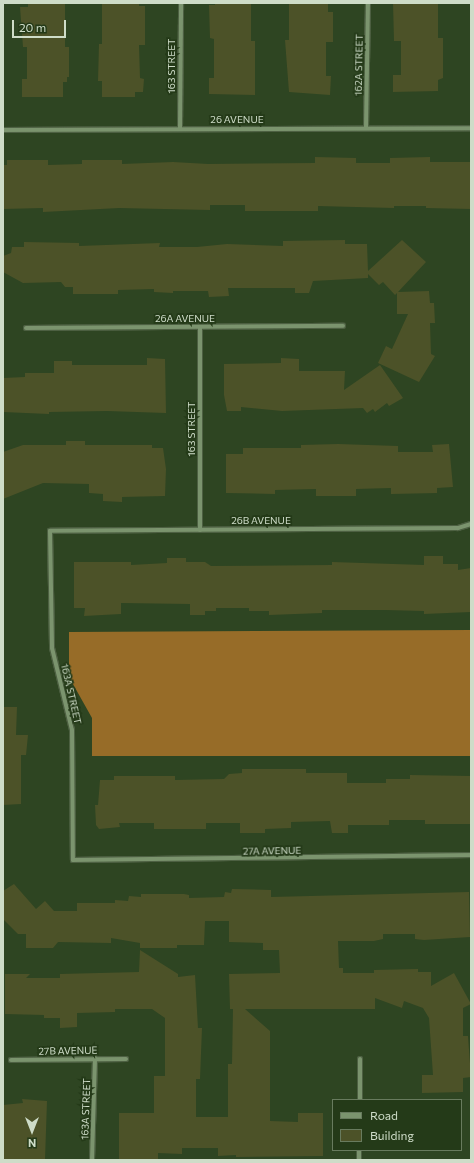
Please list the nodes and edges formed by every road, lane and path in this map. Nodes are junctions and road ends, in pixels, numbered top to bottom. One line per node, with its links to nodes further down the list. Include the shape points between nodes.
1 (181, 3): 5 (street, 163 STREET)
2 (368, 3): 3 (street, 162A STREET)
3 (366, 128): 4 (street, 26 AVENUE); 5 (street, 26 AVENUE)
4 (471, 128)
5 (180, 129): 6 (street, 26 AVENUE)
6 (3, 130)
7 (343, 326): 9 (street, 26A AVENUE)
8 (26, 328): 9 (street, 26A AVENUE)
9 (200, 328): 11 (street, 163 STREET)
10 (471, 524): 11 (street, 26B AVENUE, via 458,528)
11 (200, 530): 12 (street, 26B AVENUE)
12 (50, 531): 14 (street, 163A STREET, via 52,648 72,730)
13 (471, 855): 14 (street, 27A AVENUE)
14 (73, 860)
15 (95, 1058): 16 (street, 27B AVENUE); 18 (street, 27B AVENUE); 20 (street, 163A STREET)
16 (126, 1059)
17 (360, 1059): 19 (street)
18 (11, 1060)
19 (360, 1099)
20 (92, 1160)

